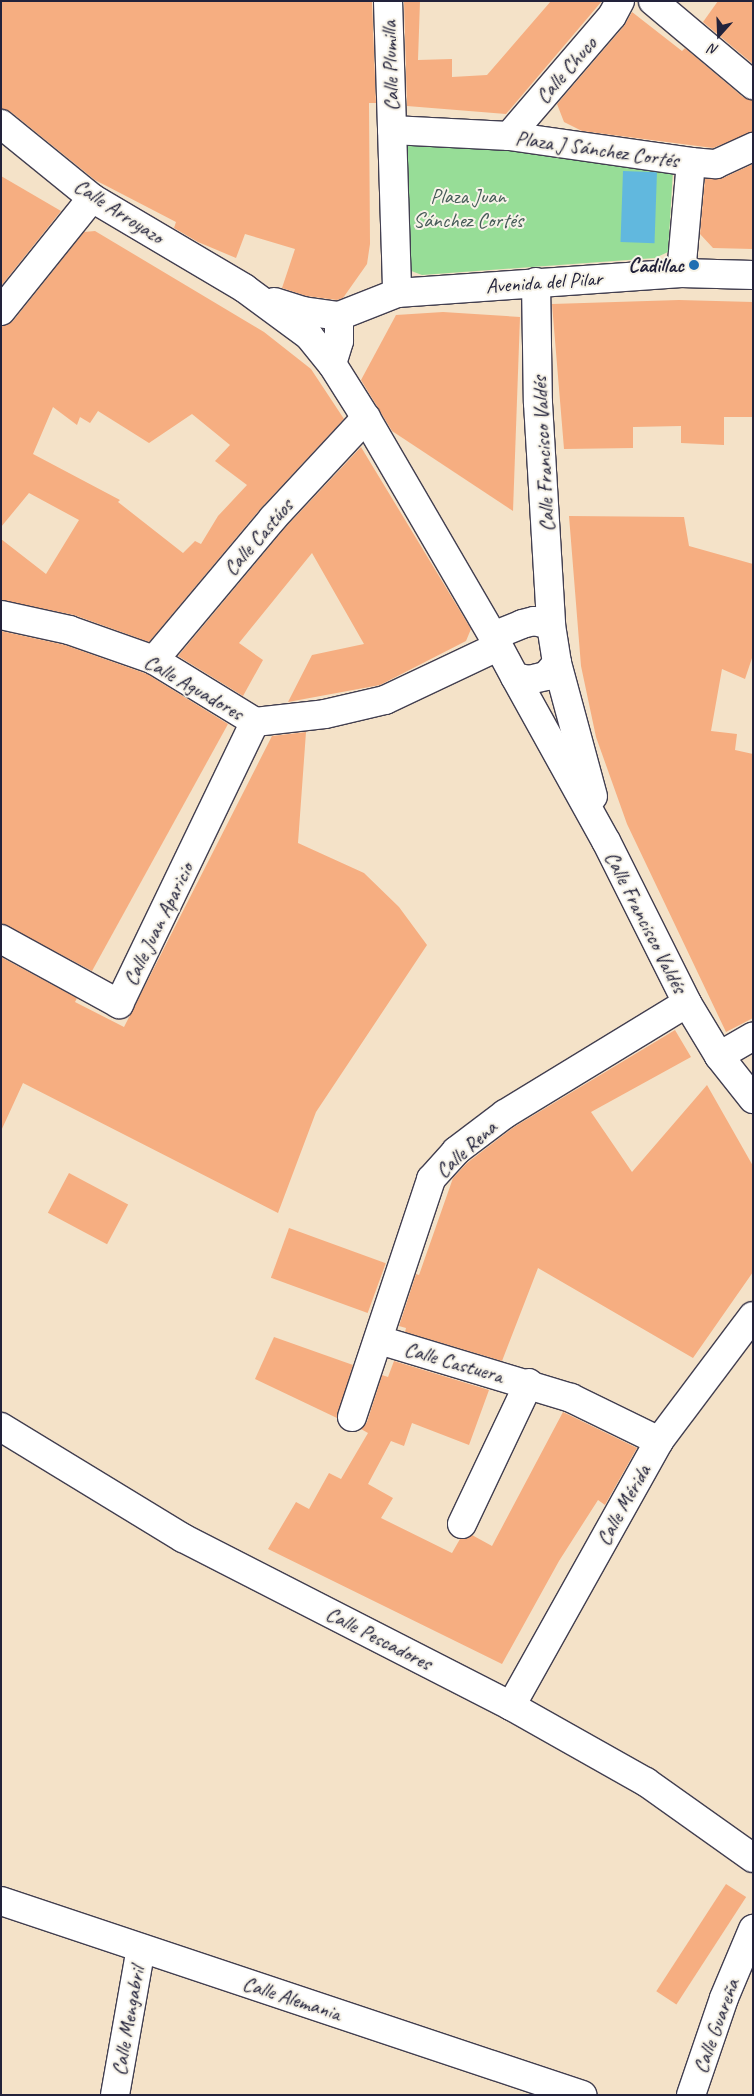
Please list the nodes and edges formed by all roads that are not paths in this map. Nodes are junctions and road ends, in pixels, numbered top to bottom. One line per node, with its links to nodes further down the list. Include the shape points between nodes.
1 (388, 1): 6 (street, Calle Plumilla)
2 (620, 1): 7 (street, Calle Chuco, via 612,16)
3 (653, 1): 4 (street)
4 (753, 85)
5 (1, 124): 10 (street, Calle Arroyazo)
6 (392, 130): 7 (street, Plaza J Sánchez Cortés); 15 (street, Calle Plumilla)
7 (509, 136): 9 (street, Plaza J Sánchez Cortés)
8 (753, 147): 9 (street, via 716,164)
9 (691, 162): 11 (street, Plaza J Sánchez Cortés)
10 (92, 198): 14 (street, Calle Arroyazo); 16 (street)
11 (681, 273): 12 (street, Avenida del Pilar); 13 (street, Avenida del Pilar)
12 (753, 275)
13 (536, 282): 15 (street, Avenida del Pilar); 21 (street, Calle Francisco Valdés, via 538,403)
14 (244, 288): 17 (street, Calle Arroyazo, via 303,311); 18 (street, Calle Arroyazo, via 309,336)
15 (397, 293): 17 (street, Avenida del Pilar)
16 (1, 311)
17 (339, 316): 18 (street, via 339,341)
18 (332, 364): 19 (street)
19 (366, 418): 22 (street); 23 (street, Calle Castúos, via 273,518)
20 (1, 616): 23 (street, Calle Aguadores, via 69,630)
21 (551, 625): 22 (street, via 522,624); 24 (street)
22 (495, 642): 25 (street); 26 (street, Calle Aguadores, via 385,700 325,714)
23 (154, 660): 26 (street, Calle Aguadores)
24 (557, 663): 25 (street, via 546,676 529,680); 27 (street, Calle Francisco Valdés)
25 (516, 677): 27 (street, Calle Francisco Valdés)
26 (255, 722): 28 (street, Calle Juan Aparicio, via 119,1004)
27 (606, 841): 29 (street, Calle Francisco Valdés)
28 (1, 939)
29 (687, 1003): 31 (street, Calle Francisco Valdés); 34 (street, Calle Rena, via 505,1114 431,1179)
30 (753, 1036): 31 (street)
31 (719, 1056): 32 (street, Calle Francisco Valdés)
32 (753, 1100)
33 (753, 1316): 38 (street, Calle Mérida)
34 (379, 1340): 35 (street, Calle Castuera); 36 (street, Calle Rena)
35 (529, 1383): 38 (street, Calle Castuera, via 572,1398); 39 (street, Calle Castuera)
36 (352, 1417)
37 (1, 1427): 40 (street, Calle Pescadores, via 183,1538)
38 (659, 1441): 40 (street, Calle Mérida)
39 (462, 1524)
40 (511, 1706): 41 (street, Calle Pescadores, via 646,1782)
41 (753, 1858)
42 (1, 1901): 44 (street, Calle Alemania)
43 (753, 1929): 47 (street, Calle Guareña, via 724,1998)
44 (141, 1948): 45 (street, Calle Mengabril); 46 (street, Calle Alemania)
45 (115, 2095)
46 (582, 2095)
47 (691, 2095)

